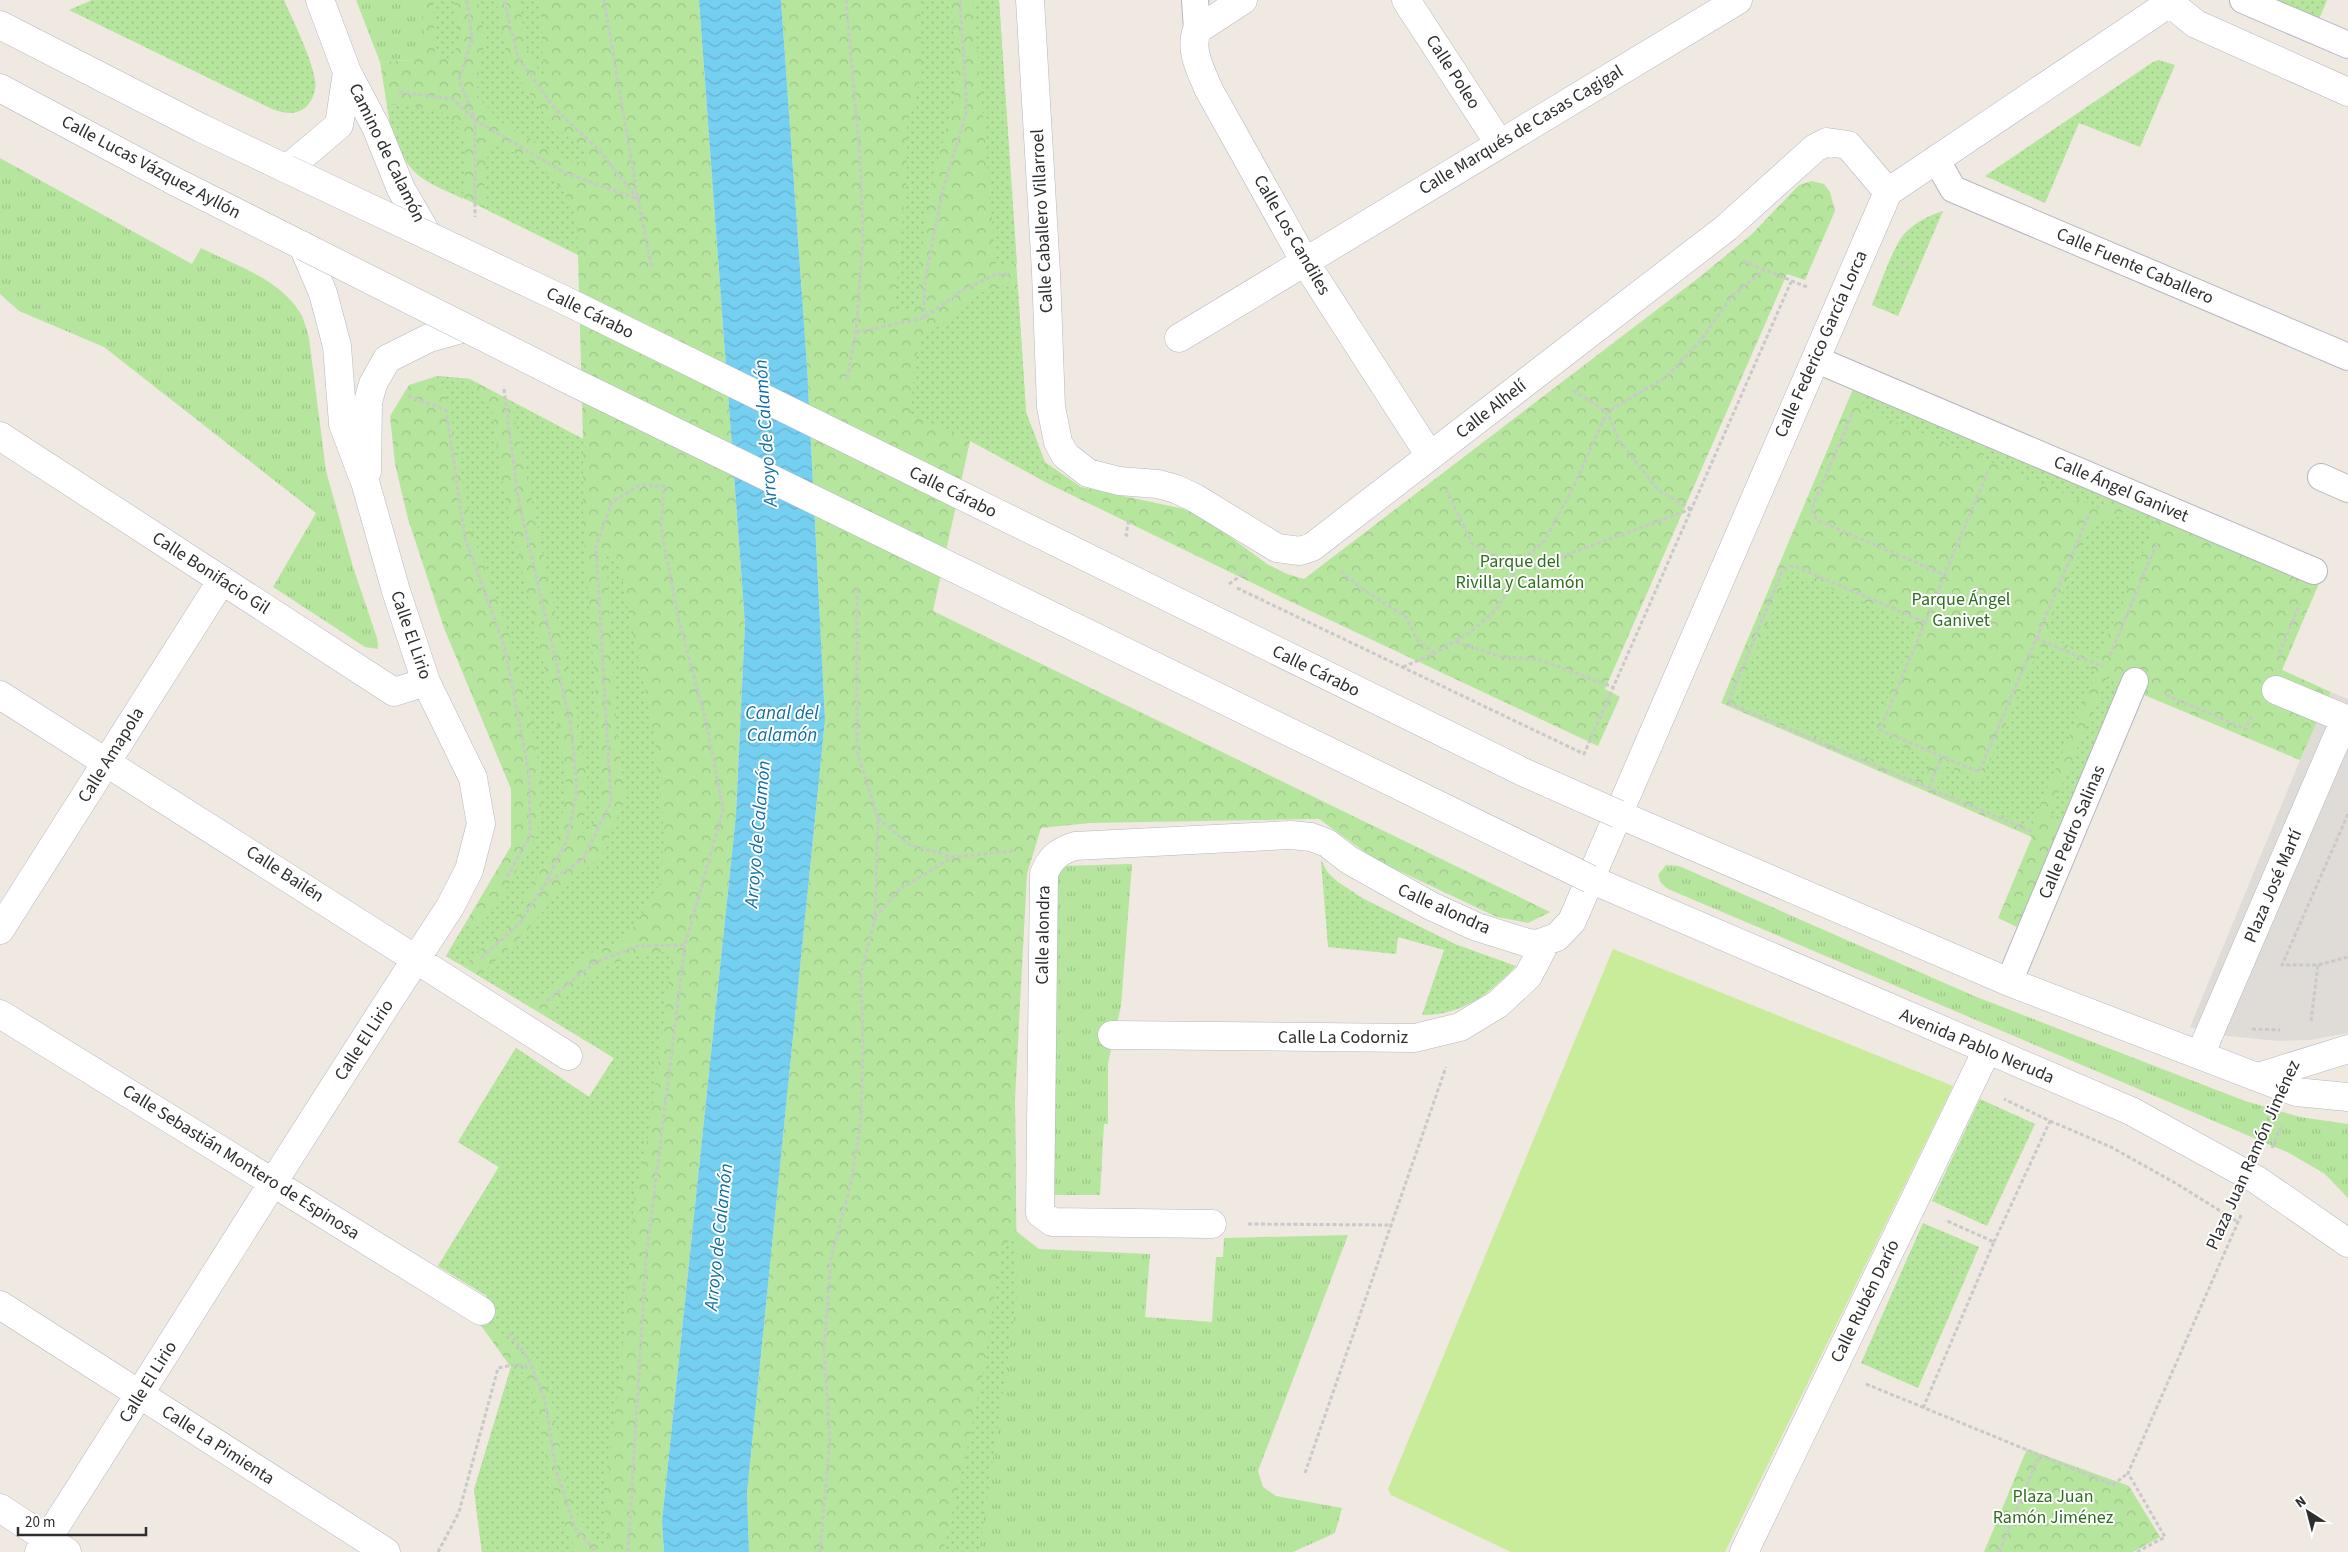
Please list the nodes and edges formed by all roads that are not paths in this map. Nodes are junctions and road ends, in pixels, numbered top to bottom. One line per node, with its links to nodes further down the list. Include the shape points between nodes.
1 (320, 0): 12 (street, Camino de Calamón)
2 (1030, 0): 27 (street, Calle Caballero Villarroel, via 1046,272 1050,407)
3 (1195, 0): 10 (street, Calle Los Candiles)
4 (1243, 0): 10 (street)
5 (1406, 0): 15 (street, Calle Poleo)
6 (1738, 0): 15 (street, Calle Marqués de Casas Cagigal)
7 (2243, 0): 11 (street)
8 (2172, 2): 14 (street, via 2196,24); 16 (street)
9 (0, 25): 17 (street)
10 (1197, 30): 21 (street, Calle Los Candiles, via 1194,44 1209,90)
11 (2348, 45)
12 (347, 72): 17 (street, Camino de Calamón, via 339,125); 19 (street, Camino de Calamón, via 376,127 401,189)
13 (0, 88): 20 (street, Calle Lucas Vázquez Ayllón)
14 (2348, 92)
15 (1499, 143): 21 (street, Calle Marqués de Casas Cagigal)
16 (1936, 159): 18 (street); 24 (street, Calle Fuente Caballero, via 1953,188)
17 (287, 169): 19 (street, Calle Cárabo, bridge)
18 (1888, 192): 25 (street, Calle Federico García Lorca); 28 (street, Calle Alhelí, via 1848,145 1827,142 1815,148 1726,228)
19 (426, 234): 40 (street, Calle Cárabo, bridge, via 1523,772)
20 (302, 246): 22 (street, bridge); 30 (street, Calle El Lirio, via 323,293 337,346 343,424)
21 (1305, 262): 23 (street, Calle Marqués de Casas Cagigal); 28 (street, Calle Los Candiles)
22 (465, 328): 30 (street, Calle El Lirio, via 428,338 387,359 372,384 368,402); 41 (street, bridge)
23 (1179, 338)
24 (2348, 357)
25 (1815, 359): 32 (street, Calle Ángel Ganivet); 40 (street, Calle Federico García Lorca)
26 (0, 436): 33 (street, Calle Bonifacio Gil)
27 (1058, 442): 28 (street, Calle Alhelí, via 1065,454 1088,473 1176,489 1259,539 1278,548 1300,552)
28 (1430, 456)
29 (2321, 477): 31 (street)
30 (366, 485): 35 (street, Calle El Lirio)
31 (2348, 489)
32 (2314, 571)
33 (222, 580): 35 (street, Calle Bonifacio Gil, via 394,692); 39 (street, Calle Amapola)
34 (2135, 681): 45 (street, Calle Pedro Salinas)
35 (426, 682): 44 (street, Calle El Lirio, via 473,778 481,824 469,870 450,907)
36 (2276, 690): 38 (street)
37 (0, 694): 39 (street, Calle Bailén)
38 (2347, 720): 50 (street, Plaza José Martí)
39 (107, 761): 42 (street, Calle Amapola); 44 (street, Calle Bailén)
40 (1618, 814): 41 (street, Calle Federico García Lorca); 45 (street)
41 (1590, 879): 43 (street, Calle La Codorniz, via 1572,921 1557,937); 49 (street, Avenida Pablo Neruda)
42 (0, 930)
43 (1546, 942): 47 (street, Calle La Codorniz, via 1528,976 1498,1004 1460,1027 1415,1038); 55 (street, Calle alondra, via 1528,942 1477,927 1431,906 1311,836 1075,846 1054,856 1044,874 1038,1208 1052,1222)
44 (416, 958): 51 (street, Calle Bailén); 54 (street, Calle El Lirio)
45 (2009, 982): 50 (street)
46 (0, 1014): 54 (street, Calle Sebastián Montero de Espinosa)
47 (1112, 1035)
48 (2348, 1049): 52 (street)
49 (1986, 1050): 56 (street, Avenida Pablo Neruda, via 2131,1111 2257,1180); 63 (street, Calle Rubén Darío)
50 (2200, 1055): 52 (street)
51 (568, 1056)
52 (2258, 1077): 53 (street, via 2296,1092)
53 (2348, 1096)
54 (272, 1182): 58 (street, Calle Sebastián Montero de Espinosa); 59 (street, Calle El Lirio)
55 (1212, 1224)
56 (2348, 1243)
57 (0, 1305): 59 (street, Calle La Pimienta)
58 (481, 1311)
59 (140, 1395): 61 (street, Calle El Lirio); 62 (street, Calle La Pimienta)
60 (0, 1508): 61 (street)
61 (51, 1548)
62 (386, 1552)
63 (1744, 1552)

